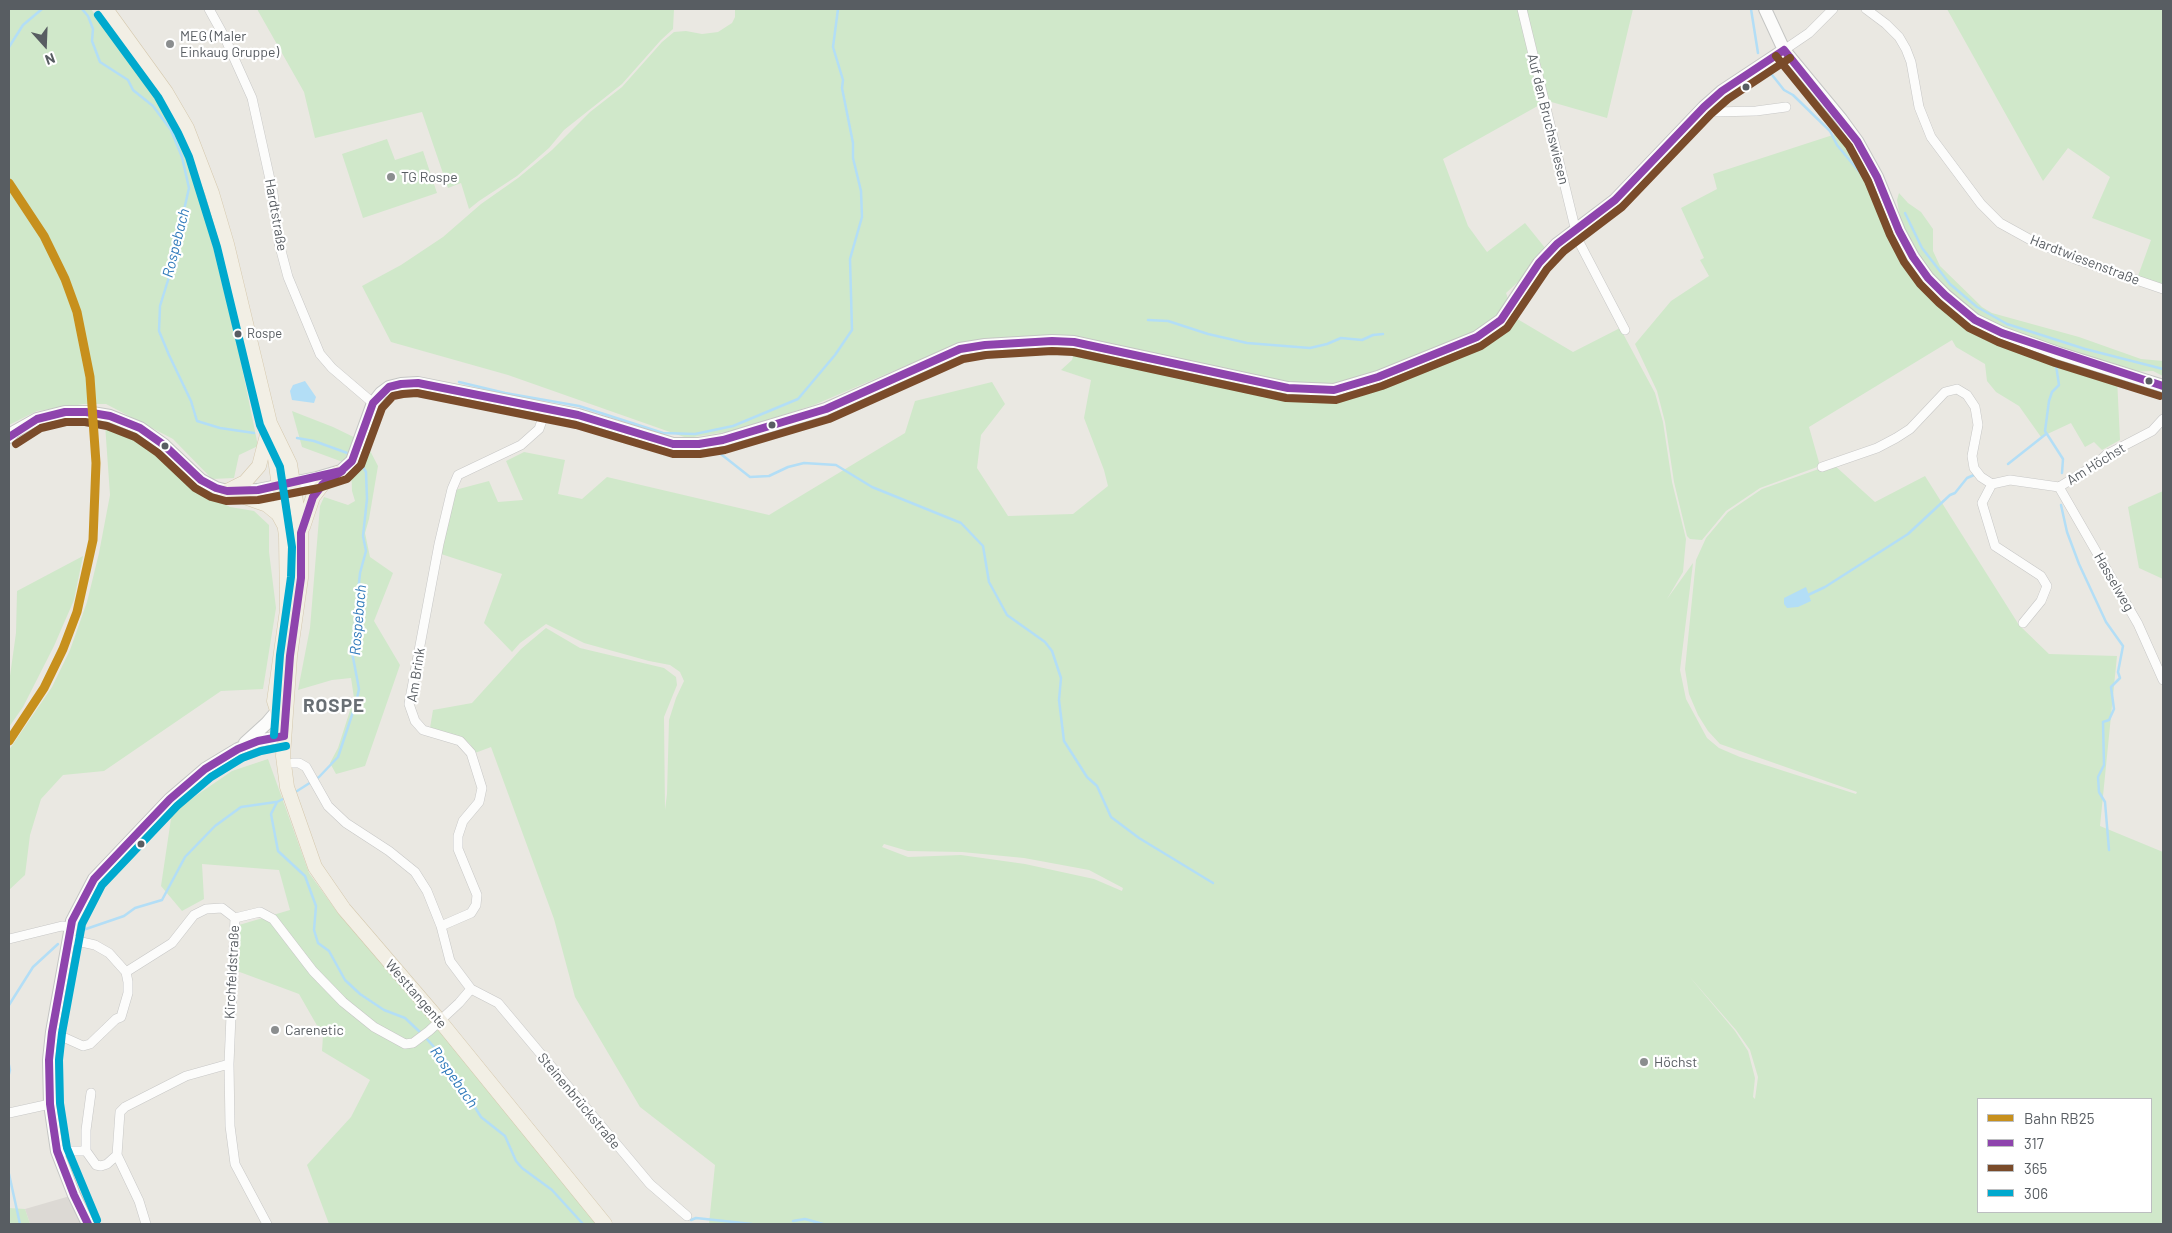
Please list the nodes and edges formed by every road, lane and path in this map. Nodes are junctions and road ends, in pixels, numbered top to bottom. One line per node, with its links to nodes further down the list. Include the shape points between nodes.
1 (106, 9): 17 (main road, Westtangente, via 166,92 198,153 228,244)
2 (209, 9): 14 (street, Hardtstraße, via 252,98 288,276 320,354)
3 (1522, 9): 10 (street, Auf den Bruchswiesen)
4 (1765, 9): 7 (street)
5 (1833, 9): 7 (street, via 1809,33)
6 (1866, 9): 11 (street, Hardtwiesenstraße, via 1899,37 1911,62 1919,108 1931,137 1980,204 2000,223 2075,259)
7 (1784, 50): 8 (street, via 1734,82); 13 (street, via 1857,141 1914,257 1945,296 1974,320 2002,334)
8 (1704, 107): 9 (street, via 1714,112); 10 (street, via 1615,200)
9 (1786, 107)
10 (1575, 229): 12 (street, Auf den Bruchswiesen); 15 (street, via 1539,264 1502,320 1477,337 1378,377 1334,390 1288,388 1052,340 960,349 826,409 724,440 699,444 673,444 578,415)
11 (2163, 289)
12 (1625, 330)
13 (2163, 386)
14 (373, 403): 15 (street, via 389,387 418,383); 20 (street, via 354,455 347,467)
15 (546, 409): 35 (street, Am Brink, via 538,428 521,445 458,475 439,544 409,704 415,721 423,730 460,741 471,753 482,788 479,802 464,821 458,836 458,849 477,894 476,905 471,913)
16 (2163, 419): 24 (street, Am Höchst, via 2152,431 2106,455)
17 (270, 423): 21 (main road, Westtangente, via 286,452); 23 (main road, Westtangente); 25 (main road, via 259,466 245,482)
18 (9, 438): 25 (street, via 37,419 65,412 110,416 140,428 164,445 201,480)
19 (1822, 467): 22 (street, via 1896,438 1910,429 1945,392 1958,389 1968,395 1976,407 1978,425 1972,456 1974,468)
20 (338, 473): 21 (street); 27 (main road, via 312,497)
21 (294, 483): 23 (street); 27 (main road, Westtangente)
22 (1992, 484): 24 (street, Am Höchst, via 2010,480); 28 (street, via 1982,503 1995,546 2041,576 2047,586 2041,601)
23 (279, 486): 25 (street); 26 (main road, Westtangente)
24 (2059, 487): 29 (street, Hasselweg, via 2138,624)
25 (227, 491): 26 (main road, via 267,505)
26 (285, 526): 30 (main road, Westtangente, via 288,602 274,701)
27 (301, 533): 31 (main road, Westtangente, via 301,578 289,665)
28 (2023, 623)
29 (2163, 680)
30 (278, 710): 31 (main road, Westtangente); 32 (street)
31 (284, 736): 32 (street); 40 (main road, Westtangente, via 287,787 315,868)
32 (238, 749): 36 (street, via 217,761 177,793 132,837 94,880)
33 (293, 764): 35 (street, Steinenbrückstraße, via 306,767 328,806 346,823 415,872 427,891)
34 (235, 918): 38 (street, via 222,908 206,909 194,915 172,943); 40 (street, Kirchfeldstraße, via 260,912 273,919 313,971 343,1002 374,1027 405,1044 413,1043); 42 (street, Kirchfeldstraße)
35 (441, 926): 39 (street, Steinenbrückstraße, via 450,962)
36 (69, 933): 37 (street, via 62,926); 38 (street, via 109,953); 41 (street)
37 (9, 939)
38 (126, 972): 41 (street, via 128,992 121,1017 116,1018 90,1044 83,1046)
39 (471, 989): 40 (street); 49 (street, Steinenbrückstraße, via 498,1003 650,1184)
40 (434, 1026): 53 (main road, Westtangente)
41 (52, 1032): 44 (street)
42 (229, 1064): 48 (street, via 186,1076 125,1107 120,1112); 52 (street, Kirchfeldstraße, via 230,1126 236,1164)
43 (91, 1093): 46 (street)
44 (50, 1104): 45 (street); 47 (street)
45 (9, 1113)
46 (86, 1150): 47 (street); 48 (street, via 96,1165 101,1166)
47 (57, 1151): 50 (street)
48 (117, 1155): 51 (street)
49 (687, 1216)
50 (88, 1224)
51 (146, 1224)
52 (267, 1224)
53 (605, 1224)

